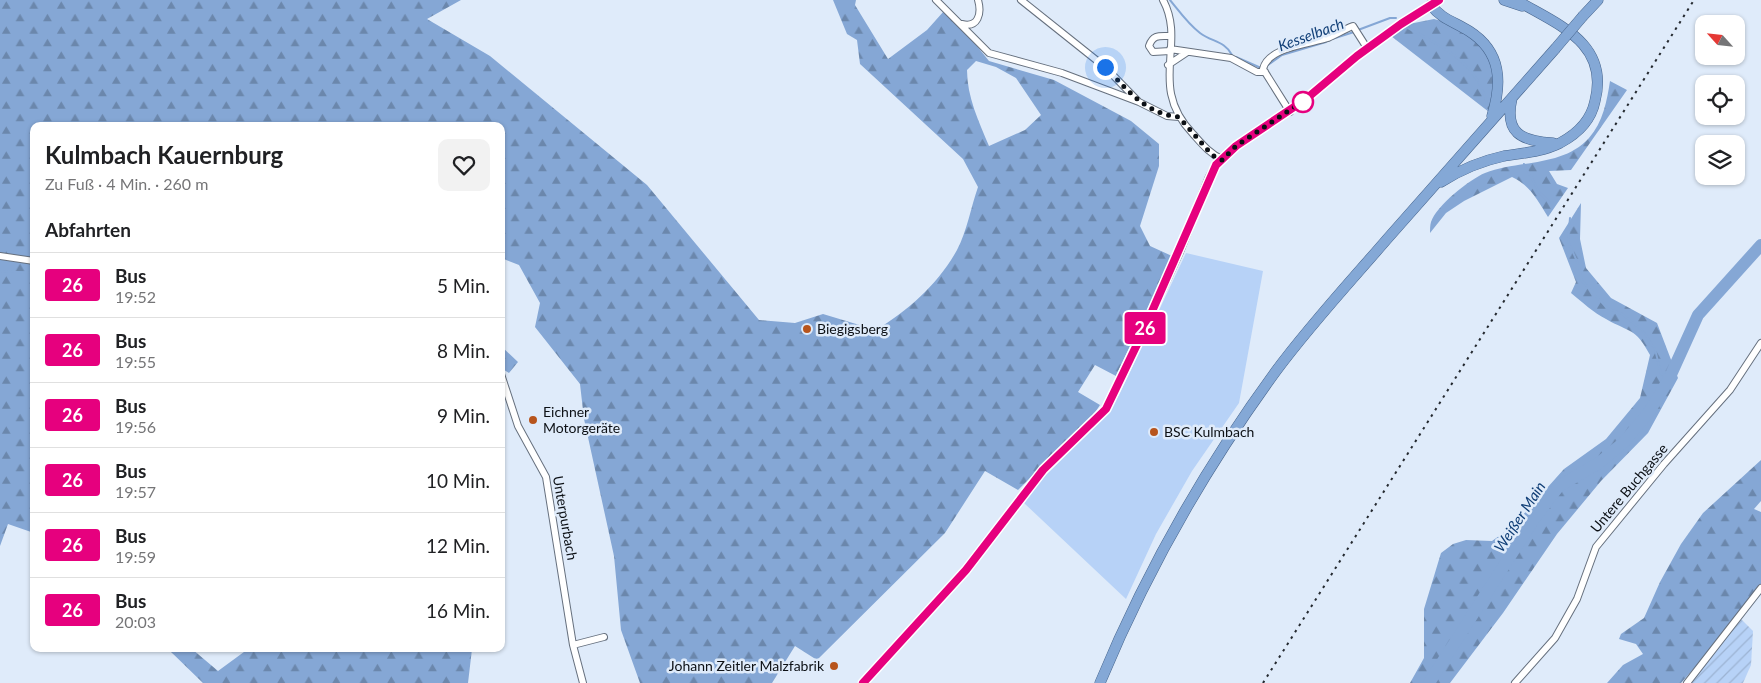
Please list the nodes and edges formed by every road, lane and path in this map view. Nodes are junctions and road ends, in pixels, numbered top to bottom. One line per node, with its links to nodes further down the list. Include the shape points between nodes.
1 (936, 0): 10 (street)
2 (978, 0): 10 (street, via 980,13 976,22 972,25)
3 (1021, 0): 18 (street, via 1105,67)
4 (1163, 0): 11 (street)
5 (1504, 0): 9 (highway)
6 (1516, 0): 9 (highway)
7 (1598, 0): 17 (highway, bridge)
8 (1435, 2): 12 (street); 21 (highway, via 1438,14 1481,39 1490,51 1498,75 1499,94)
9 (1530, 8): 22 (highway, via 1580,40 1598,77 1594,107 1585,124)
10 (960, 23): 18 (street, via 989,53 1062,73)
11 (1170, 36): 13 (street); 13 (street, via 1157,36 1149,46 1153,52)
12 (1367, 48): 16 (street, via 1353,26 1330,37 1281,51); 19 (street)
13 (1170, 50): 14 (street); 15 (street)
14 (1186, 53): 15 (street); 16 (street, via 1231,58 1258,72)
15 (1168, 65): 20 (street, via 1169,85)
16 (1264, 69): 19 (street)
17 (1512, 98): 21 (highway); 22 (highway, via 1510,122 1516,132 1533,142)
18 (1139, 102): 20 (street, via 1167,116)
19 (1290, 112): 23 (street, via 1236,146)
20 (1179, 117): 23 (street, via 1212,155)
21 (1491, 120): 24 (highway)
22 (1559, 144): 24 (highway, via 1477,164)
23 (1222, 160): 33 (street, via 1209,178 1179,254 1106,409 1043,470 966,570)
24 (1432, 188): 34 (highway, via 1337,295 1277,370 1237,427 1164,546)
25 (0, 256): 26 (street)
26 (30, 260)
27 (1761, 343): 35 (street, Untere Buchgasse, via 1730,390 1596,548 1577,599 1555,638)
28 (505, 386): 31 (street, Unterpurbach, via 518,426 546,477)
29 (1761, 588): 36 (street)
30 (604, 637): 31 (street)
31 (573, 646): 32 (street, Unterpurbach)
32 (583, 683)
33 (863, 683)
34 (1100, 683)
35 (1516, 683)
36 (1687, 683)

